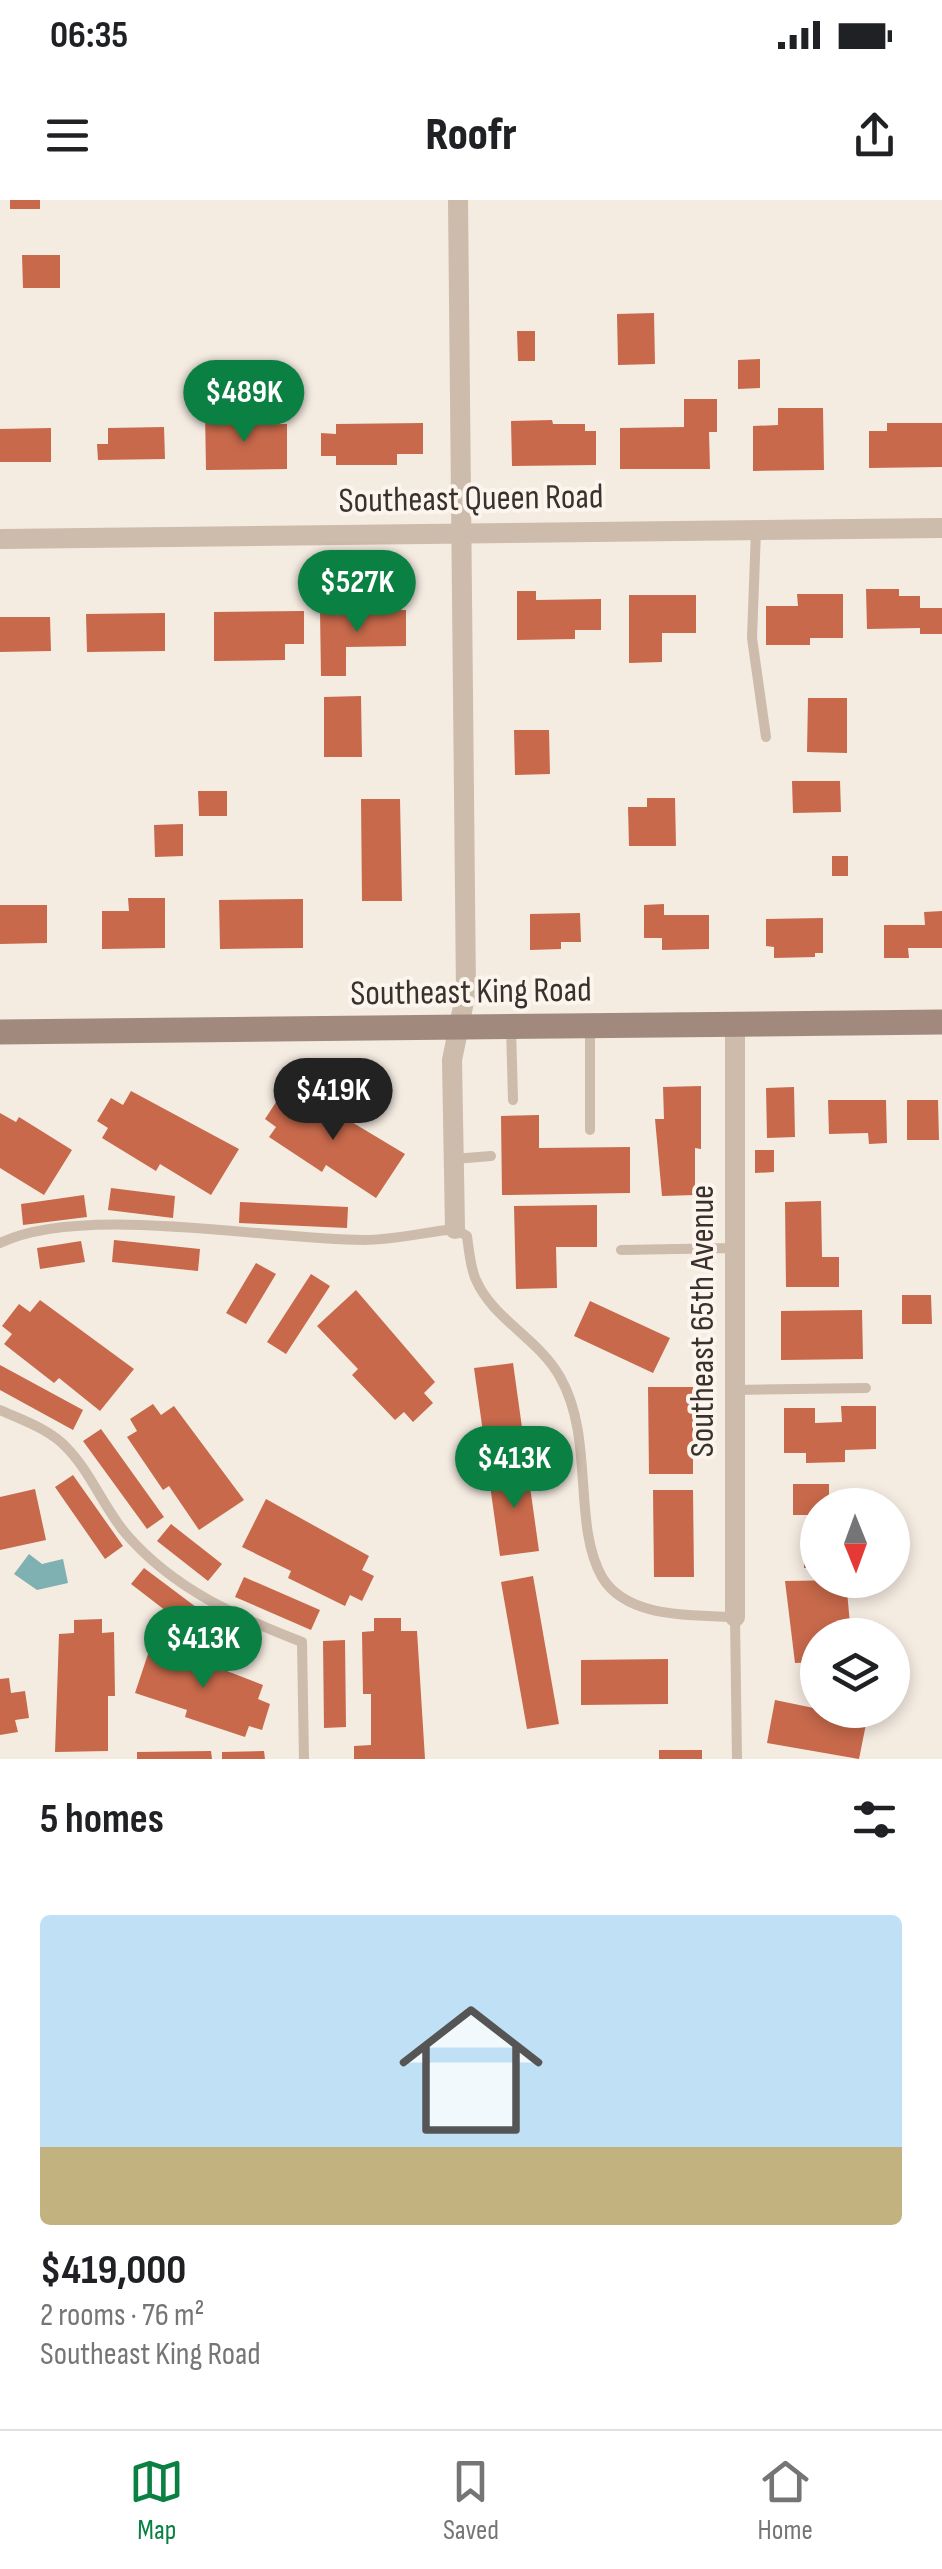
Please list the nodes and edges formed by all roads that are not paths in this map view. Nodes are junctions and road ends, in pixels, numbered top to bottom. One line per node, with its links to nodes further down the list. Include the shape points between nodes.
1 (458, 200): 4 (street)
2 (942, 528): 3 (street, Southeast Queen Road)
3 (756, 529): 4 (street, Southeast Queen Road); 6 (lane, via 752,638)
4 (458, 531): 5 (street, Southeast Queen Road); 11 (street, via 466,992)
5 (0, 539)
6 (766, 737)
7 (942, 1022): 8 (main road, Southeast King Road)
8 (735, 1024): 9 (main road, Southeast King Road); 19 (street, Southeast 65th Avenue)
9 (590, 1026): 10 (main road, Southeast King Road); 14 (lane)
10 (511, 1027): 11 (main road, Southeast King Road); 13 (lane)
11 (459, 1028): 12 (main road, Southeast King Road); 16 (street, via 452,1060)
12 (0, 1032)
13 (513, 1100)
14 (590, 1130)
15 (491, 1156): 16 (lane)
16 (454, 1159): 17 (street)
17 (455, 1229): 18 (lane, via 368,1240 78,1224 22,1232); 24 (lane, via 467,1236 474,1278 488,1301 560,1377 575,1413 602,1578 626,1601 672,1614)
18 (0, 1243)
19 (735, 1248): 20 (lane); 22 (street, Southeast 65th Avenue)
20 (621, 1250)
21 (866, 1388): 22 (lane)
22 (734, 1390): 24 (street, Southeast 65th Avenue)
23 (0, 1410): 25 (lane, via 66,1448 126,1534 154,1562 232,1614 302,1642)
24 (735, 1617): 26 (lane)
25 (304, 1759)
26 (737, 1759)

